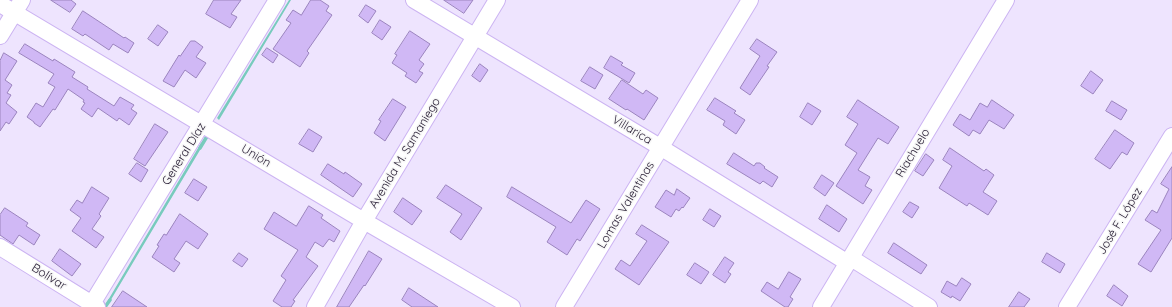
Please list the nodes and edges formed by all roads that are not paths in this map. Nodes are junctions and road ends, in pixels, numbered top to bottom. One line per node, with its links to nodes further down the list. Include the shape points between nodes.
1 (277, 0): 10 (street, General Díaz)
2 (414, 0): 9 (street, Villarica)
3 (497, 0): 9 (street, Avenida M. Samaniego)
4 (750, 0): 12 (street, Lomas Valentinas)
5 (1006, 0): 15 (street, Riachuelo)
6 (0, 4): 7 (street, Unión)
7 (18, 6): 8 (street); 10 (street, Unión)
8 (0, 36)
9 (476, 37): 12 (street, Villarica); 13 (street, Avenida M. Samaniego)
10 (208, 128): 13 (street, Unión); 16 (street, General Díaz)
11 (1172, 136): 22 (street, José F. López)
12 (660, 147): 15 (street, Villarica); 19 (street, Lomas Valentinas)
13 (364, 221): 17 (street, Avenida M. Samaniego); 18 (street, Unión)
14 (0, 247): 16 (street, Bolívar)
15 (849, 260): 20 (street, Riachuelo); 21 (street, Villarica)
16 (93, 306)
17 (315, 307)
18 (512, 307)
19 (564, 307)
20 (822, 307)
21 (928, 307)
22 (1067, 307)

